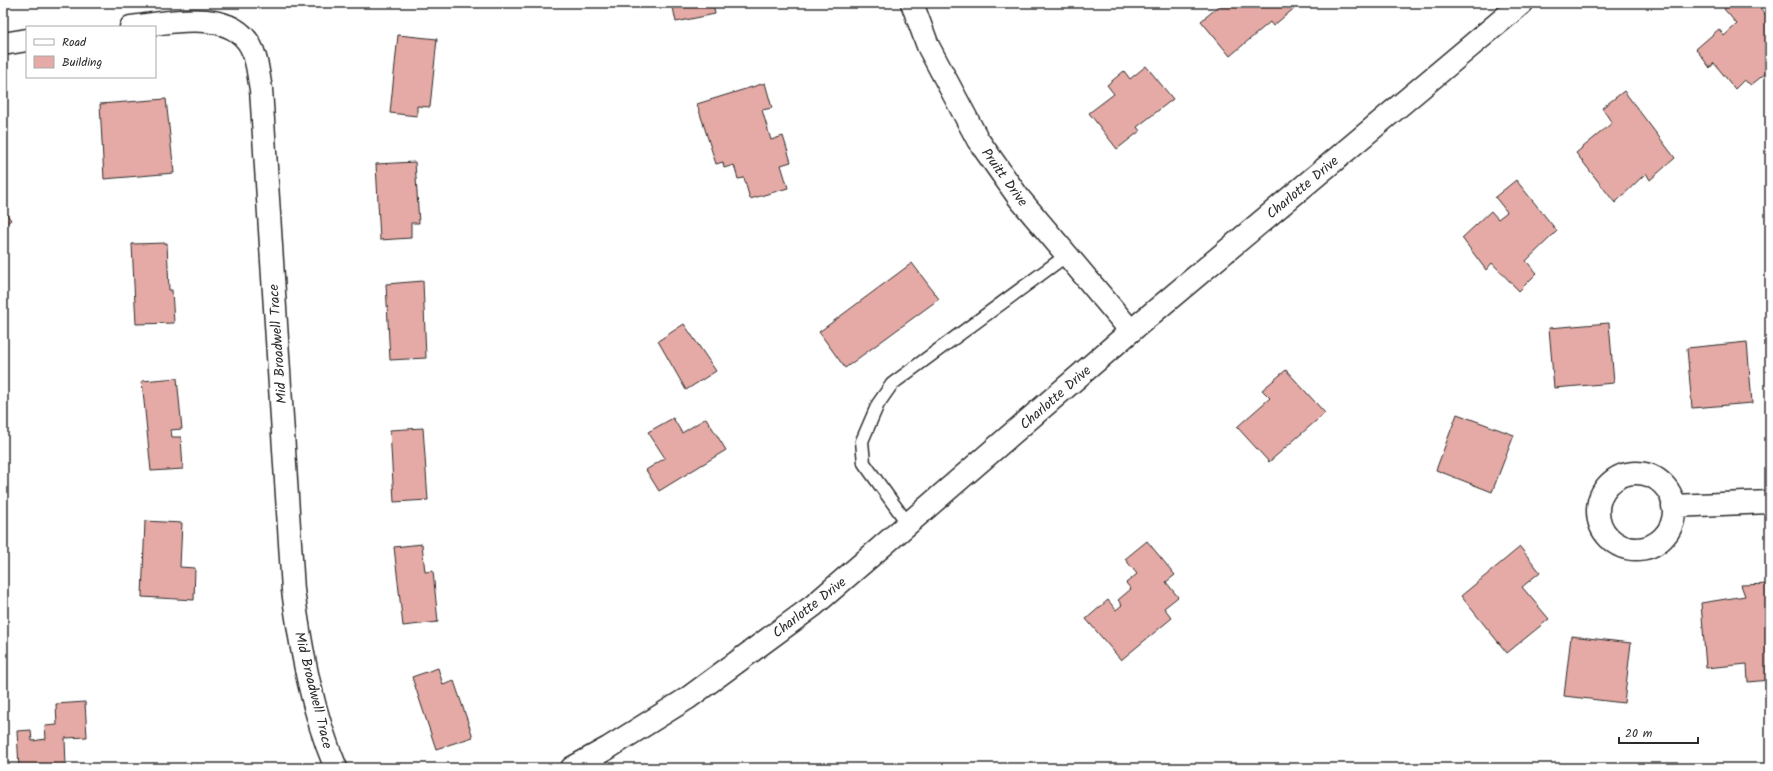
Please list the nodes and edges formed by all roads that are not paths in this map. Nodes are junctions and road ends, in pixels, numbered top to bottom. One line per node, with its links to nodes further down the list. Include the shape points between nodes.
1 (912, 3): 6 (street, Pruitt Drive, via 928,46 978,140 1019,198)
2 (1522, 3): 7 (street, Charlotte Drive)
3 (139, 26): 11 (street, Mid Broadwell Trace, via 192,19 218,23 242,34 256,59 261,97 293,590 301,647 326,744)
4 (26, 40): 5 (street)
5 (3, 44)
6 (1067, 255): 7 (street, Pruitt Drive); 10 (lane, via 892,384 878,404 862,441 864,463)
7 (1131, 331): 10 (street, Charlotte Drive)
8 (1770, 502): 9 (street)
9 (1673, 506)
10 (908, 524): 12 (street, Charlotte Drive, via 813,606 688,698)
11 (336, 768)
12 (572, 768)

